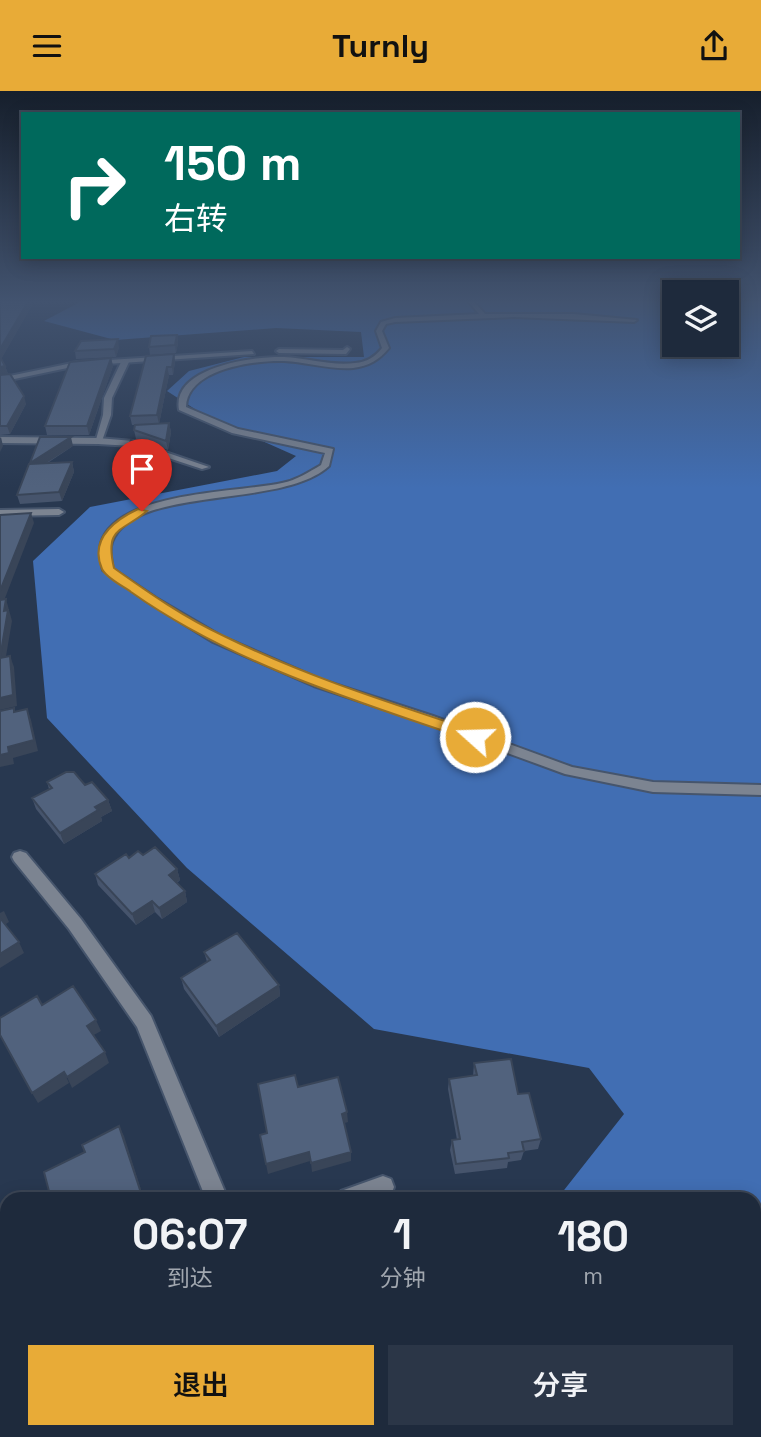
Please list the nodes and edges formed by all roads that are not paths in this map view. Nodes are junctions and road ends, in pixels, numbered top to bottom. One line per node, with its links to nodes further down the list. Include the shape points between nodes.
1 (125, 362): 8 (street, via 107,398)
2 (105, 363): 6 (street)
3 (245, 363): 12 (street, via 191,382 181,395 181,408 232,432 330,451 326,466 282,486 187,499 142,511 120,522 108,538 104,553 108,570 217,639 318,683 570,771 653,787)
4 (320, 363): 5 (street)
5 (366, 363)
6 (0, 380)
7 (0, 440): 8 (street)
8 (99, 441): 9 (street, via 133,444)
9 (205, 467)
10 (59, 512): 11 (street)
11 (0, 513)
12 (761, 790)
13 (20, 857): 15 (street, via 75,924 144,1022)
14 (383, 1187): 16 (street)
15 (214, 1192)
16 (369, 1192)

